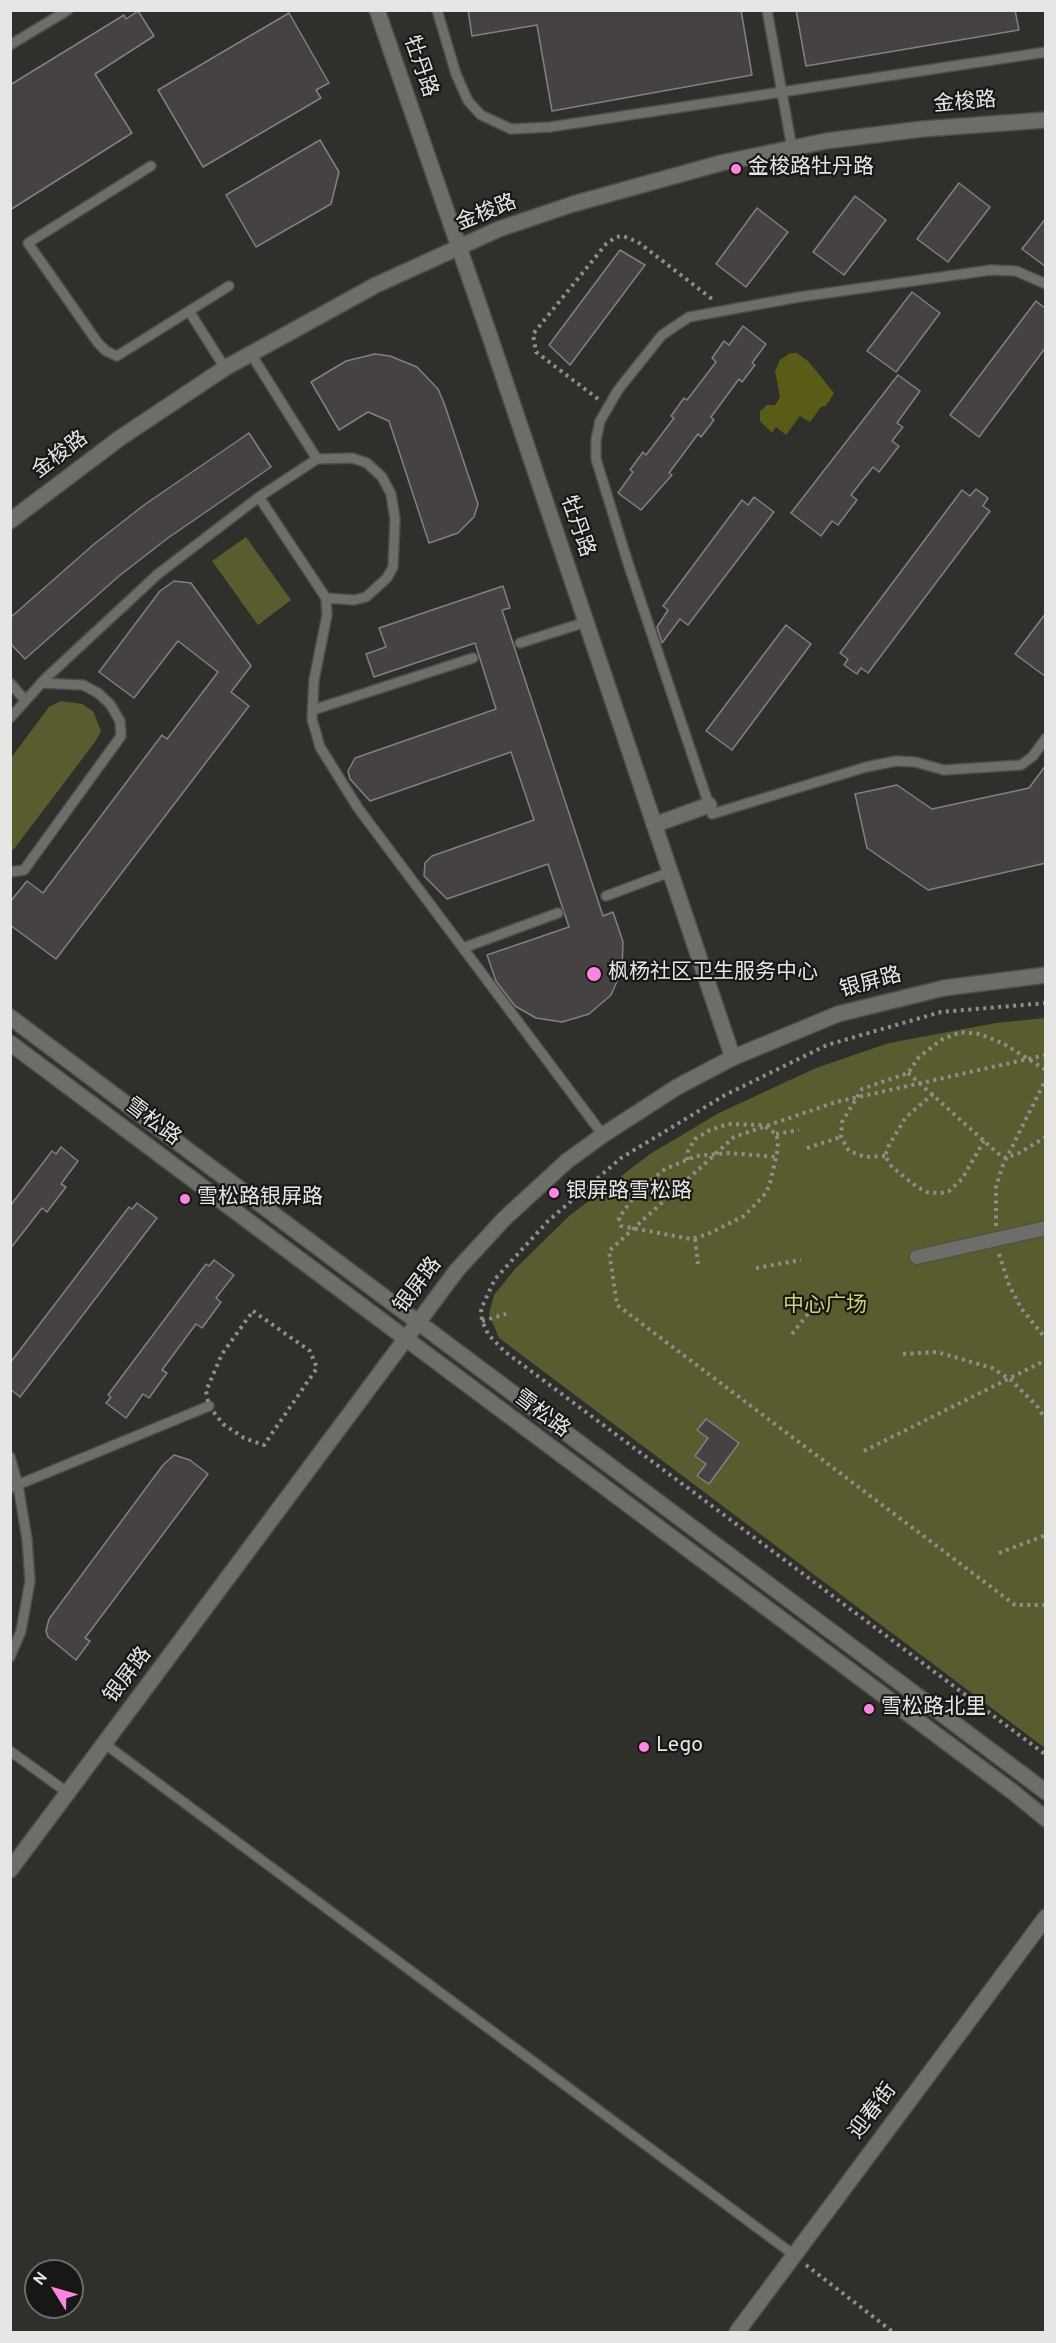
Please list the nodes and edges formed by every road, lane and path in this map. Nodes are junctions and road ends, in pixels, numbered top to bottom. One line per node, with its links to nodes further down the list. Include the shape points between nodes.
1 (68, 10): 5 (lane)
2 (377, 10): 11 (street, 牡丹路)
3 (436, 10): 7 (lane, via 468,101 494,124 511,129 550,127)
4 (767, 10): 7 (lane)
5 (10, 45)
6 (1046, 52): 7 (lane)
7 (783, 92): 9 (lane)
8 (1046, 120): 9 (street, 金梭路, via 922,129)
9 (792, 148): 11 (street, 金梭路, via 721,163 573,204 499,229)
10 (151, 166): 14 (lane, via 28,243 98,343 110,354 117,356)
11 (459, 248): 16 (street, 金梭路, via 376,285); 23 (street, 牡丹路)
12 (1046, 284): 15 (lane, via 1016,271 992,270)
13 (229, 286): 14 (lane)
14 (189, 311): 17 (lane)
15 (727, 311): 18 (lane, via 689,317 662,336); 18 (path, via 639,242 623,236 606,244 533,334 536,352)
16 (251, 354): 17 (street, 金梭路); 19 (lane)
17 (225, 368): 21 (street, 金梭路, via 120,438)
18 (608, 406): 32 (lane, via 596,440 596,459)
19 (317, 459): 20 (lane); 22 (lane, via 367,463 382,477 391,494 395,519 393,567 387,578 366,597)
20 (259, 497): 22 (lane); 27 (lane, via 158,574)
21 (10, 521)
22 (326, 598): 29 (lane)
23 (586, 622): 24 (lane); 33 (street, 牡丹路)
24 (520, 643)
25 (473, 658): 29 (lane)
26 (10, 683): 28 (lane)
27 (41, 683): 28 (lane); 34 (lane, via 83,685 98,693 120,721 121,736 24,870)
28 (25, 700): 30 (lane)
29 (313, 710): 38 (lane, via 320,747 358,808)
30 (10, 718)
31 (1046, 738): 32 (lane, via 1021,765 944,770 896,761 712,814)
32 (709, 805): 33 (street)
33 (654, 825): 35 (street, 牡丹路)
34 (10, 872)
35 (670, 873): 36 (lane); 44 (street, 牡丹路)
36 (606, 896)
37 (558, 913): 38 (lane)
38 (463, 948): 55 (lane)
39 (1046, 975): 44 (street, 银屏路, via 944,988 850,1011)
40 (1046, 1003): 75 (path, via 941,1012 827,1045 724,1095 621,1158 548,1221 495,1279 484,1302)
41 (10, 1017): 76 (street, 雪松路)
42 (10, 1043): 78 (street, 雪松路)
43 (1046, 1055): 45 (path)
44 (733, 1058): 55 (street, 银屏路, via 676,1087)
45 (1027, 1058): 46 (path); 47 (path, via 980,1034 960,1032 928,1048); 49 (path)
46 (1046, 1070)
47 (908, 1073): 49 (path); 51 (path, via 868,1086)
48 (1046, 1079): 63 (path)
49 (921, 1082): 50 (path); 51 (path)
50 (933, 1094): 58 (path); 61 (path, via 906,1117)
51 (857, 1097): 52 (path); 56 (path, via 842,1122)
52 (765, 1126): 54 (path); 60 (path, via 734,1137); 64 (path, via 728,1124 710,1130 692,1144)
53 (799, 1130): 54 (path)
54 (776, 1134): 62 (path)
55 (603, 1135): 76 (street, 银屏路, via 567,1161 504,1219 457,1270)
56 (841, 1137): 59 (path); 61 (path, via 854,1155)
57 (1046, 1137): 63 (path)
58 (984, 1141): 61 (path, via 962,1179 942,1193 917,1187 892,1167); 63 (path)
59 (807, 1148)
60 (714, 1154): 62 (path); 64 (path); 66 (path)
61 (885, 1156)
62 (776, 1157): 67 (path, via 762,1198 744,1216)
63 (1006, 1158): 68 (path, via 996,1187)
64 (687, 1160): 66 (path, via 665,1169 642,1188 619,1218 621,1226)
65 (1046, 1228): 68 (street)
66 (632, 1229): 67 (path); 90 (path, via 609,1251 617,1305 1015,1605)
67 (695, 1239): 71 (path)
68 (996, 1239): 69 (street); 79 (path, via 1010,1285)
69 (917, 1257)
70 (801, 1260): 72 (path)
71 (698, 1264)
72 (756, 1268)
73 (819, 1300): 77 (path)
74 (506, 1314): 75 (path)
75 (482, 1321): 94 (path, via 504,1351)
76 (418, 1322): 78 (street, 银屏路); 95 (street, 雪松路)
77 (792, 1334)
78 (405, 1339): 92 (street, 银屏路); 97 (street, 雪松路)
79 (1046, 1339)
80 (903, 1354): 82 (path, via 937,1352 964,1358)
81 (1046, 1360): 82 (path)
82 (1009, 1378): 84 (path); 85 (path)
83 (209, 1406): 83 (path, via 207,1391 212,1372 253,1311 310,1351 317,1368 264,1445 232,1431); 87 (lane)
84 (1046, 1420)
85 (864, 1451)
86 (10, 1457): 87 (lane)
87 (14, 1486): 91 (lane, via 27,1539 30,1581 21,1631)
88 (1046, 1535): 89 (path)
89 (999, 1553)
90 (1046, 1605)
91 (10, 1657)
92 (105, 1744): 96 (street, 银屏路); 100 (lane)
93 (10, 1751): 96 (lane)
94 (1046, 1755)
95 (1046, 1792)
96 (68, 1793): 98 (street, 银屏路)
97 (1046, 1820)
98 (10, 1870)
99 (1046, 1917): 100 (street, 迎春街)
100 (794, 2255): 101 (street, 迎春街); 102 (path)
101 (737, 2332)
102 (893, 2332)

